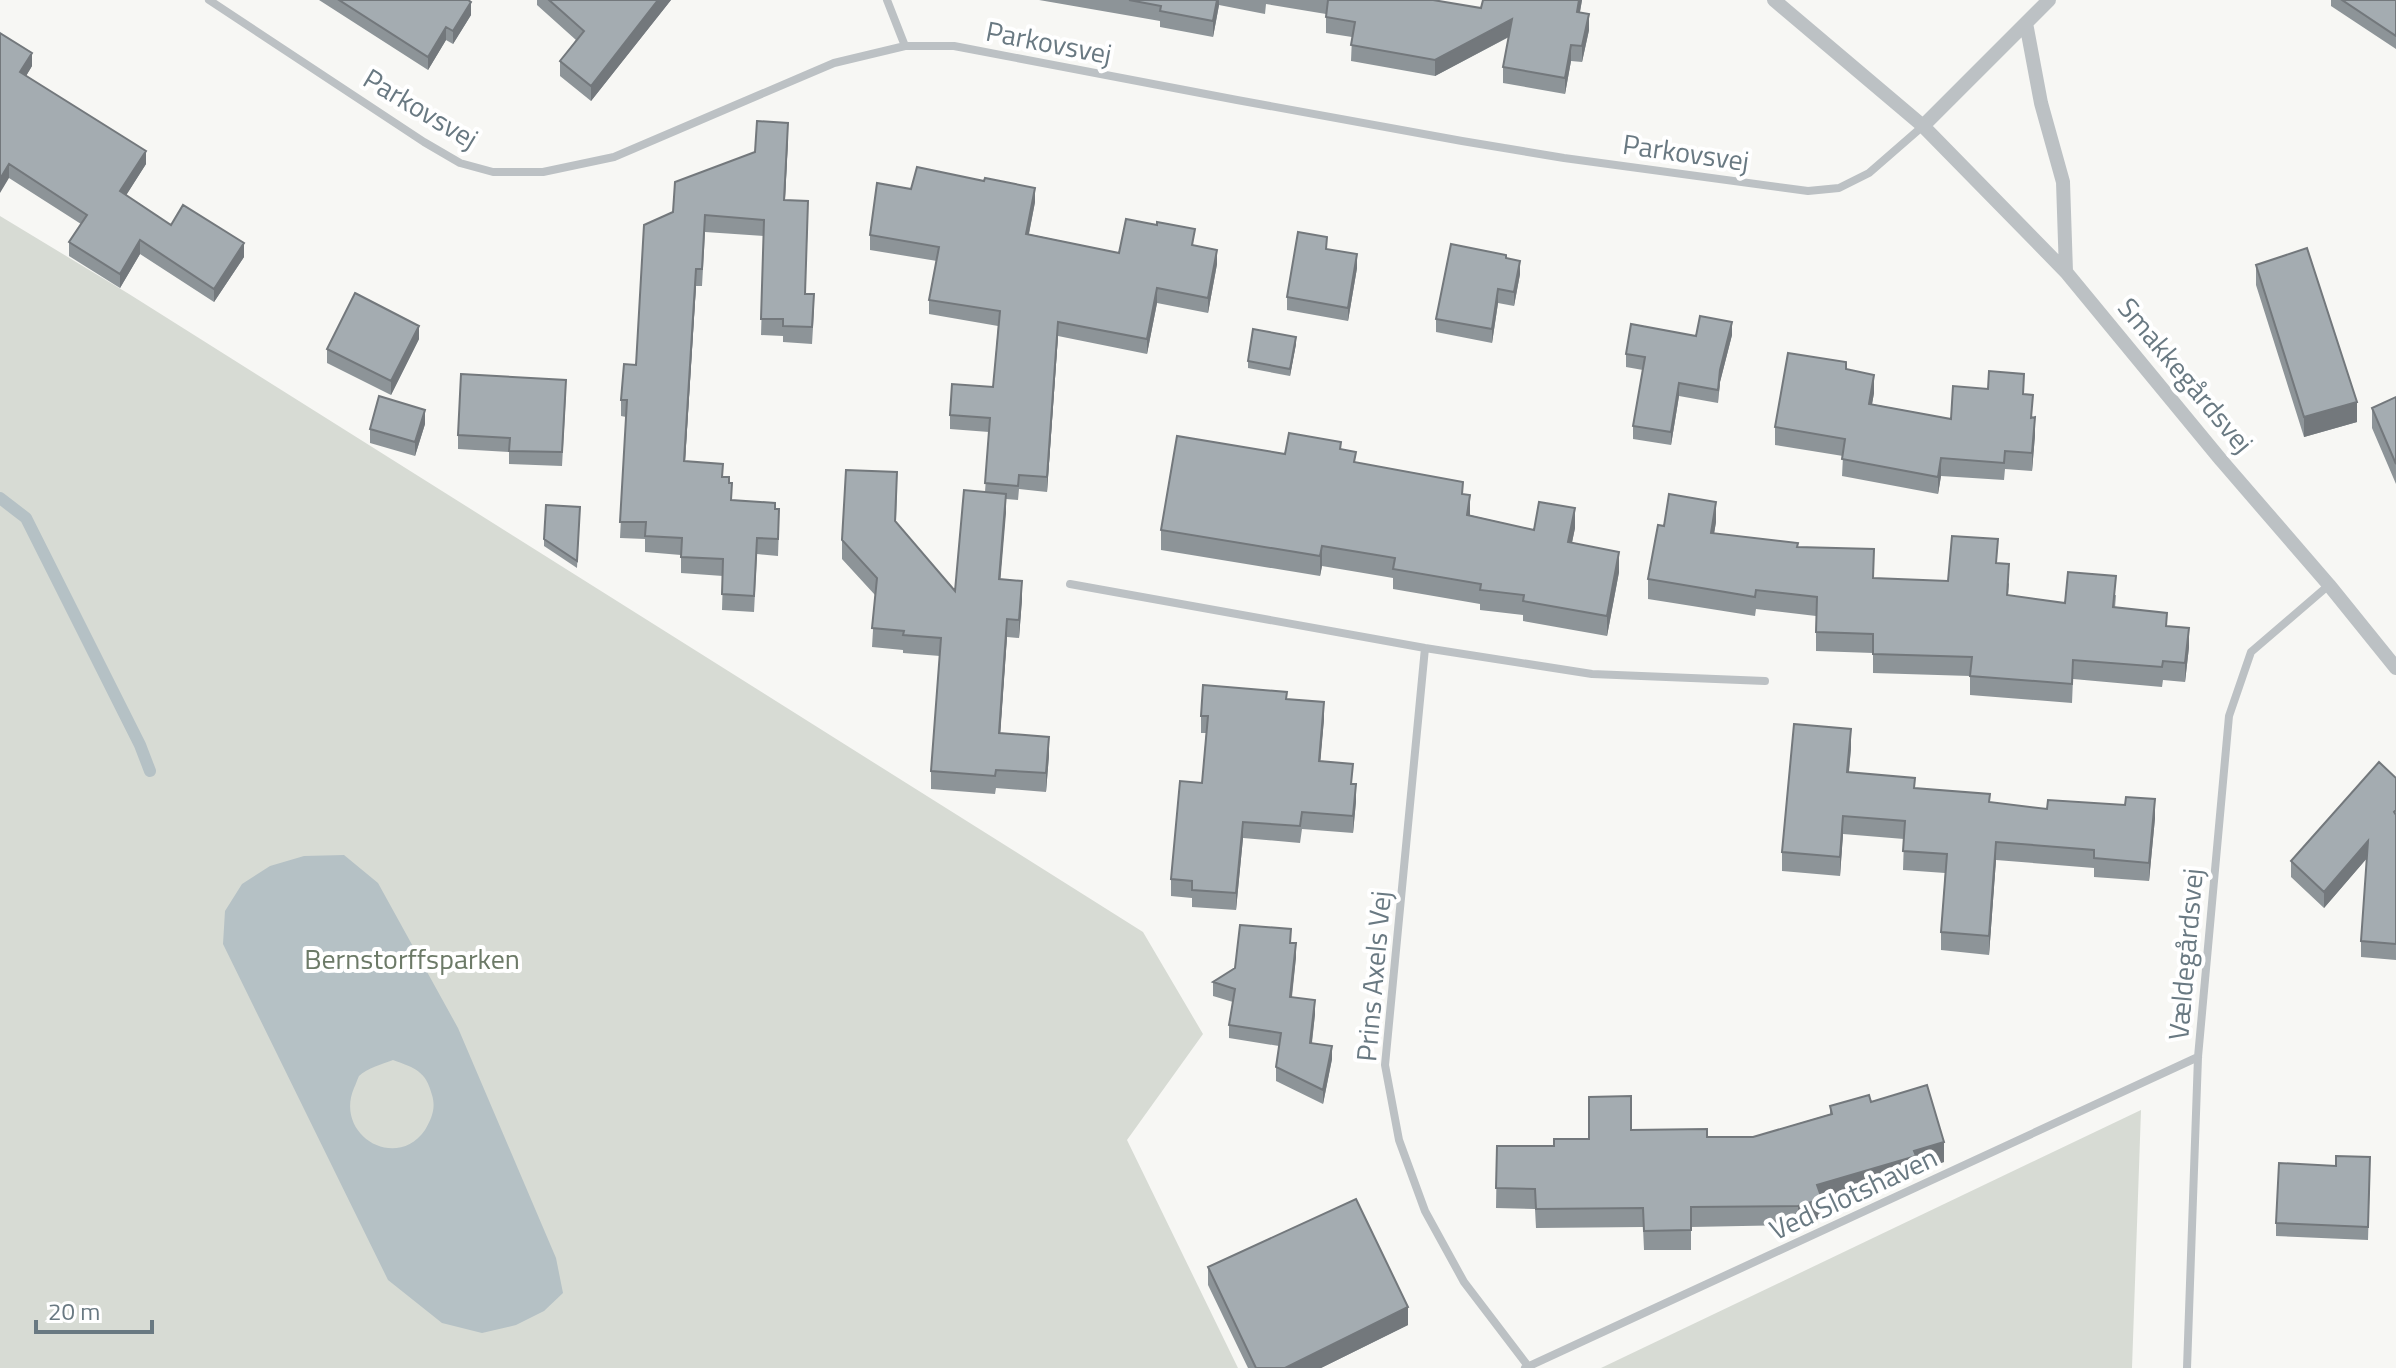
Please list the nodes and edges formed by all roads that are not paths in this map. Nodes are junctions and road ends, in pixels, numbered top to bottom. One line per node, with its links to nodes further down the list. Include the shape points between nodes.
1 (209, 0): 6 (street, Parkovsvej, via 424,142 460,163 493,172 543,172 614,157 834,63)
2 (887, 0): 6 (street)
3 (1774, 0): 7 (street, Smakkegårdsvej)
4 (2049, 0): 5 (street)
5 (2026, 23): 7 (street); 8 (street, via 2063,182)
6 (905, 46): 7 (street, Parkovsvej, via 954,46 1462,141 1808,191 1839,188 1869,173)
7 (1923, 126): 8 (street, Smakkegårdsvej)
8 (2066, 272): 10 (street, Smakkegårdsvej)
9 (1070, 584): 11 (street)
10 (2329, 585): 12 (street, Smakkegårdsvej); 14 (street, Vældegårdsvej, via 2251,652 2229,716)
11 (1425, 648): 13 (street, via 1592,674); 15 (street, Prins Axels Vej, via 1385,1065 1399,1140 1425,1211 1464,1282)
12 (2396, 668)
13 (1765, 681)
14 (2198, 1057): 15 (street, Ved Slotshaven); 16 (street, Vældegårdsvej)
15 (1527, 1367)
16 (2187, 1368)

